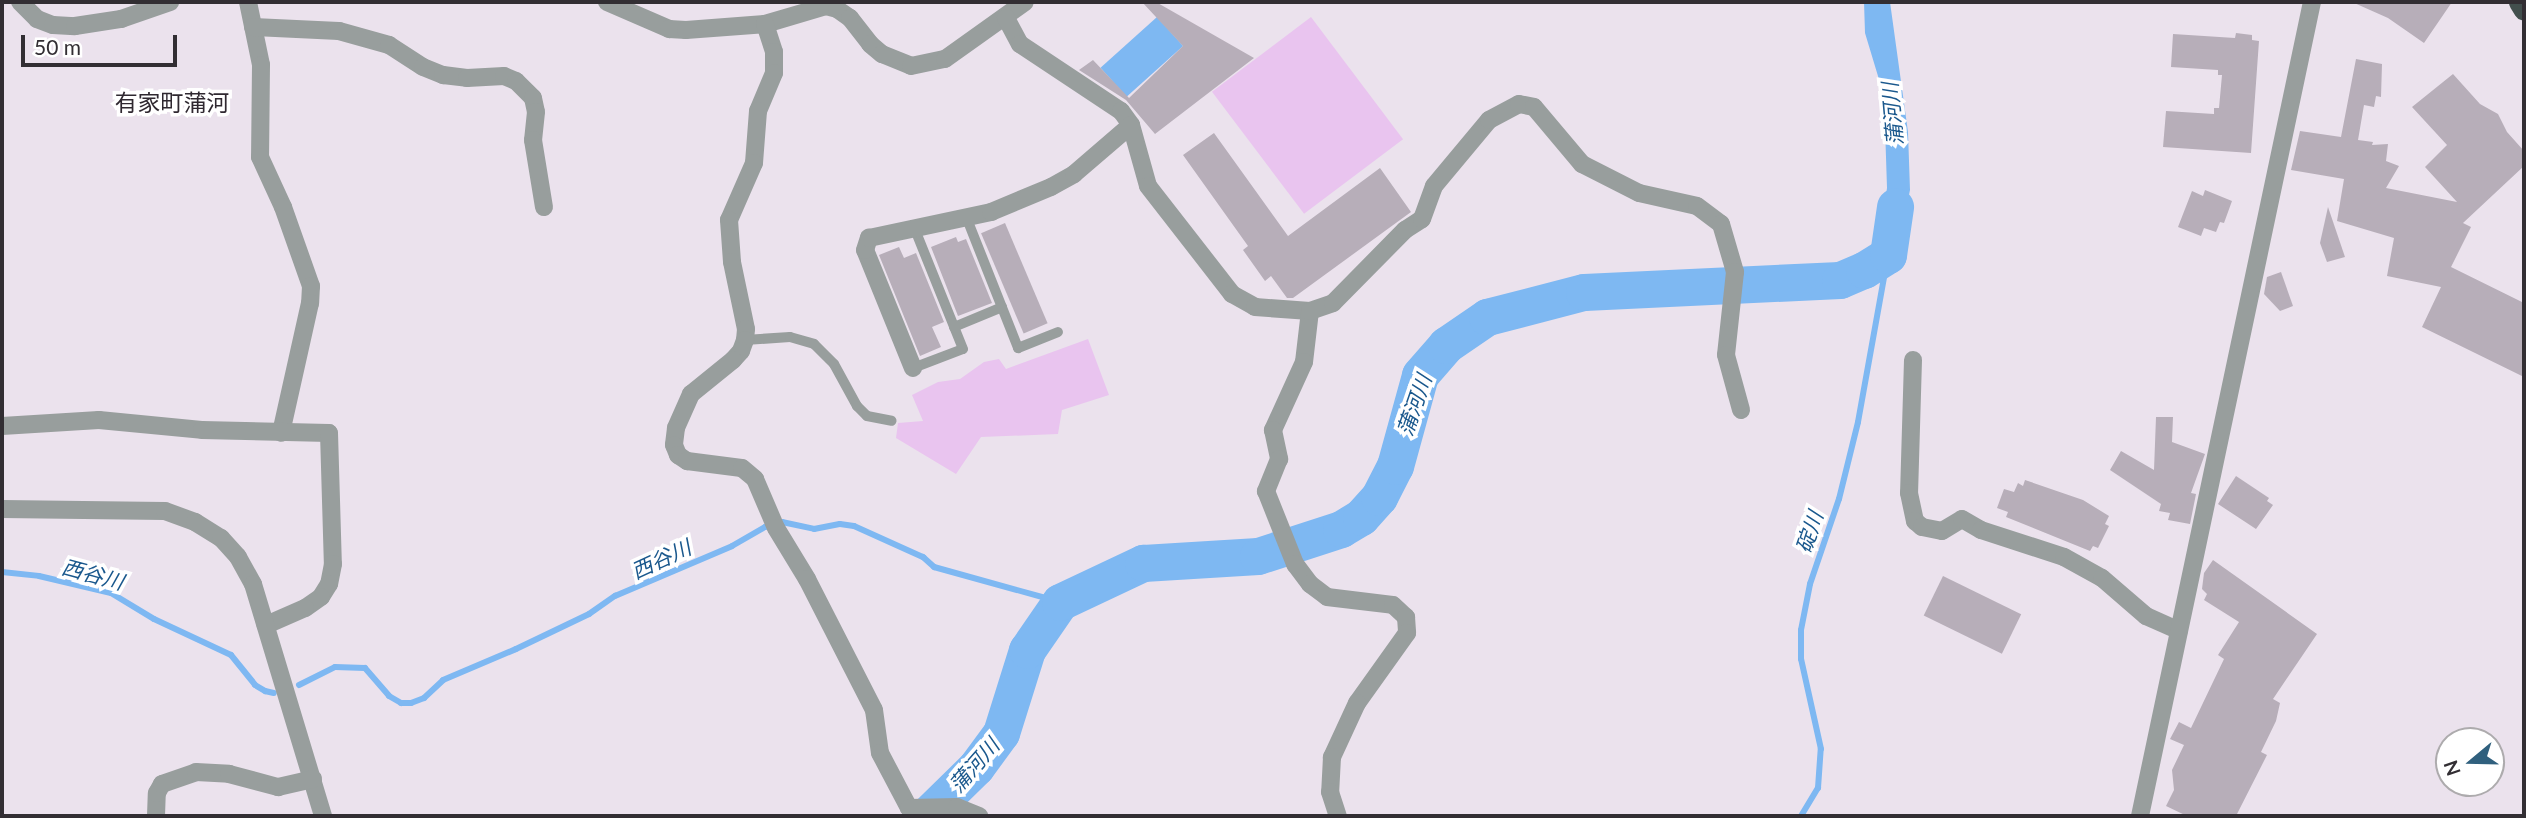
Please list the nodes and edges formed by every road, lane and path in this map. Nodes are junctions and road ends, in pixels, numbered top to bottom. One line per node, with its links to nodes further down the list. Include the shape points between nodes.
1 (20, 2): 2 (street, via 37,19 53,26 75,26 121,19)
2 (170, 2)
3 (248, 2): 11 (street)
4 (1025, 2): 9 (street)
5 (2312, 2): 29 (street)
6 (2519, 2): 8 (highway)
7 (615, 4): 10 (street, via 669,29)
8 (2524, 10)
9 (1006, 18): 10 (street, via 945,59 911,66 882,54 837,9 810,9); 12 (street, via 1020,44 1121,111)
10 (765, 24): 20 (street, via 774,52 774,73 758,111 754,163 729,220)
11 (253, 27): 13 (street, via 339,31 389,45 443,75 504,76 516,81 533,98 533,140); 26 (street, via 261,65 260,157 311,286)
12 (1131, 125): 14 (street, via 1074,174); 17 (street, via 1148,186 1232,293 1255,307)
13 (544, 207)
14 (967, 219): 15 (street); 16 (lane)
15 (914, 228): 18 (lane); 22 (street, via 876,234 869,238 865,250)
16 (1002, 307): 18 (lane); 19 (lane, via 1018,348)
17 (1310, 311): 23 (street, via 1333,303 1405,230 1422,219 1434,187 1489,120 1519,104 1534,107 1582,164 1639,193 1698,206 1721,224 1735,272 1726,355); 34 (street, via 1304,362 1273,430 1279,459 1266,491 1295,564 1310,584 1327,597 1393,605 1406,617 1407,634 1357,703 1332,757 1329,792)
18 (954, 327): 22 (lane, via 963,349)
19 (1058, 332)
20 (745, 340): 24 (lane, via 790,337 814,344 834,364 867,416); 33 (street, via 733,360 691,394 676,428 678,455 687,461 742,468 755,479 774,525 874,710 880,753 909,808 957,807)
21 (1913, 360): 29 (street, via 1909,493 1915,521 1941,531 1962,519 1981,530 2064,557 2102,578 2146,616)
22 (913, 368)
23 (1741, 410)
24 (892, 421)
25 (2, 426): 26 (street, via 99,420)
26 (281, 432): 28 (street, via 330,433 333,564 321,597)
27 (2, 509): 28 (street, via 165,511 195,522 221,538 238,557 253,584)
28 (266, 625): 30 (street)
29 (2179, 631): 35 (street)
30 (313, 779): 31 (street, via 278,787 229,774 196,772 162,784); 32 (street)
31 (156, 816)
32 (323, 816)
33 (979, 816)
34 (1338, 816)
35 (2140, 816)

